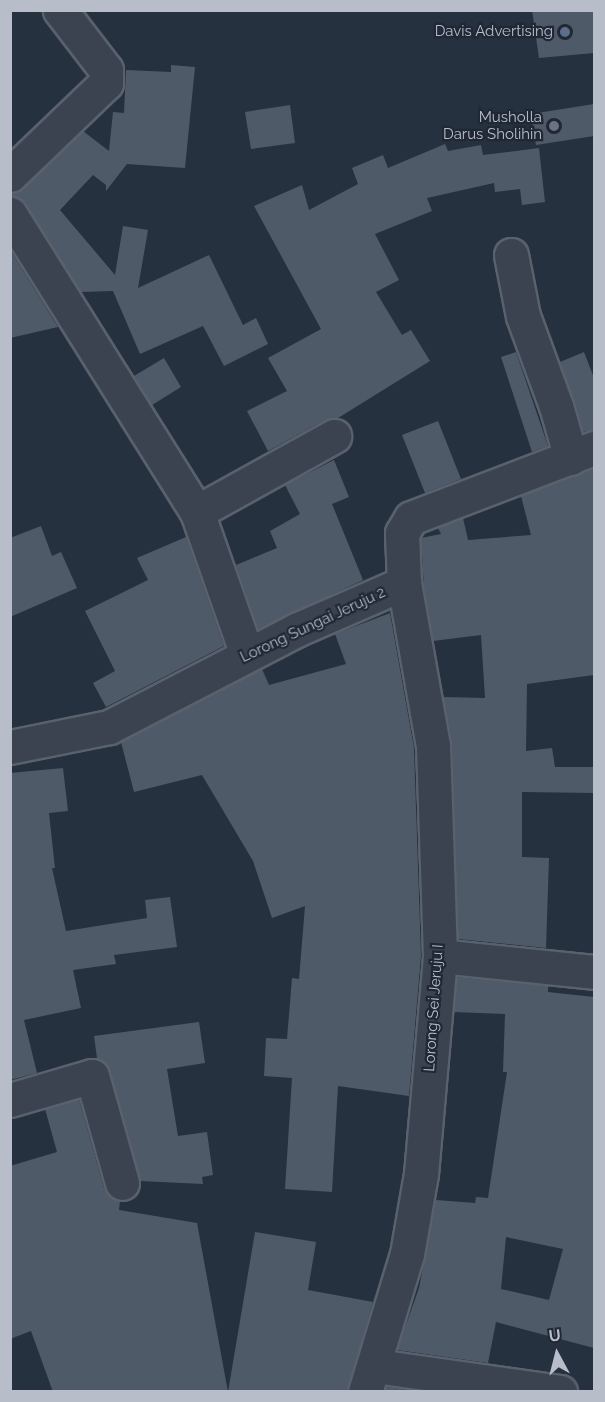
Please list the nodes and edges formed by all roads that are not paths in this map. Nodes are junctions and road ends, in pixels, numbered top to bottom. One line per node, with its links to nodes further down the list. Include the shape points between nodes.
1 (60, 10): 2 (street, via 106,70 106,83)
2 (14, 171)
3 (10, 214): 7 (street)
4 (511, 255): 6 (street, via 522,316 556,406)
5 (334, 436): 7 (street)
6 (583, 453): 8 (street, Lorong Sungai Jeruju 2, via 411,518 402,533)
7 (197, 512): 9 (street)
8 (404, 583): 9 (street, Lorong Sungai Jeruju 2); 11 (street, Lorong Sei Jeruju I, via 433,746)
9 (248, 655): 10 (street, Lorong Sungai Jeruju 2, via 109,727)
10 (10, 747)
11 (440, 956): 12 (street); 15 (street, Lorong Sei Jeruju I, via 421,1174 407,1254)
12 (594, 972)
13 (10, 1100): 14 (street, via 92,1076)
14 (122, 1183)
15 (370, 1379): 16 (street)
16 (560, 1392)

